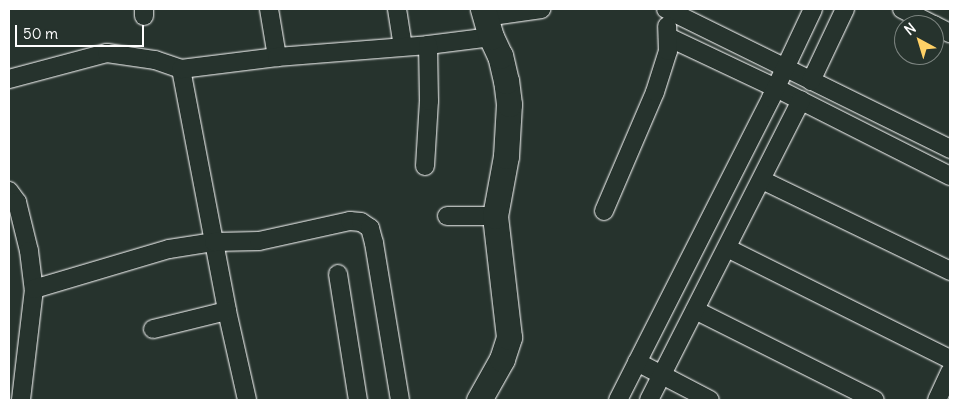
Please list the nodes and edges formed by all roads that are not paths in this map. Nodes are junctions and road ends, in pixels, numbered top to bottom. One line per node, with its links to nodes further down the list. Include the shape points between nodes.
1 (269, 9): 13 (street)
2 (397, 9): 11 (street)
3 (541, 9): 9 (street)
4 (666, 9): 10 (street); 14 (street)
5 (813, 9): 14 (street)
6 (845, 9): 17 (street)
7 (902, 9): 8 (street)
8 (914, 15)
9 (486, 21): 12 (street); 27 (street, via 500,56 509,104 506,156)
10 (668, 37): 18 (street); 25 (street, via 668,51 655,92)
11 (403, 46): 12 (street); 13 (street)
12 (428, 46): 21 (street)
13 (278, 57): 15 (street)
14 (785, 68): 17 (street); 18 (street)
15 (181, 69): 16 (street, via 155,60 108,53); 28 (street)
16 (9, 79)
17 (811, 80): 20 (street)
18 (776, 88): 19 (street); 37 (street)
19 (802, 100): 22 (street); 23 (street)
20 (950, 149)
21 (425, 166)
22 (950, 176)
23 (762, 180): 29 (street); 30 (street)
24 (9, 191): 32 (street, via 17,202)
25 (604, 210)
26 (448, 216): 27 (street)
27 (495, 216): 44 (street, via 509,336 502,359)
28 (214, 242): 32 (street, via 144,255); 34 (street); 43 (street, via 259,241 350,221 368,226 374,243)
29 (728, 248): 33 (street); 36 (street)
30 (950, 271)
31 (338, 274): 42 (street)
32 (34, 289): 40 (street)
33 (695, 310): 39 (street); 48 (street)
34 (227, 311): 35 (street); 41 (street)
35 (153, 329)
36 (950, 359)
37 (637, 362): 39 (street); 45 (street)
38 (950, 372): 49 (street)
39 (663, 375): 46 (street); 47 (street)
40 (21, 400)
41 (247, 400)
42 (358, 400)
43 (400, 400)
44 (479, 400)
45 (618, 400)
46 (649, 400)
47 (710, 400)
48 (875, 400)
49 (937, 400)

